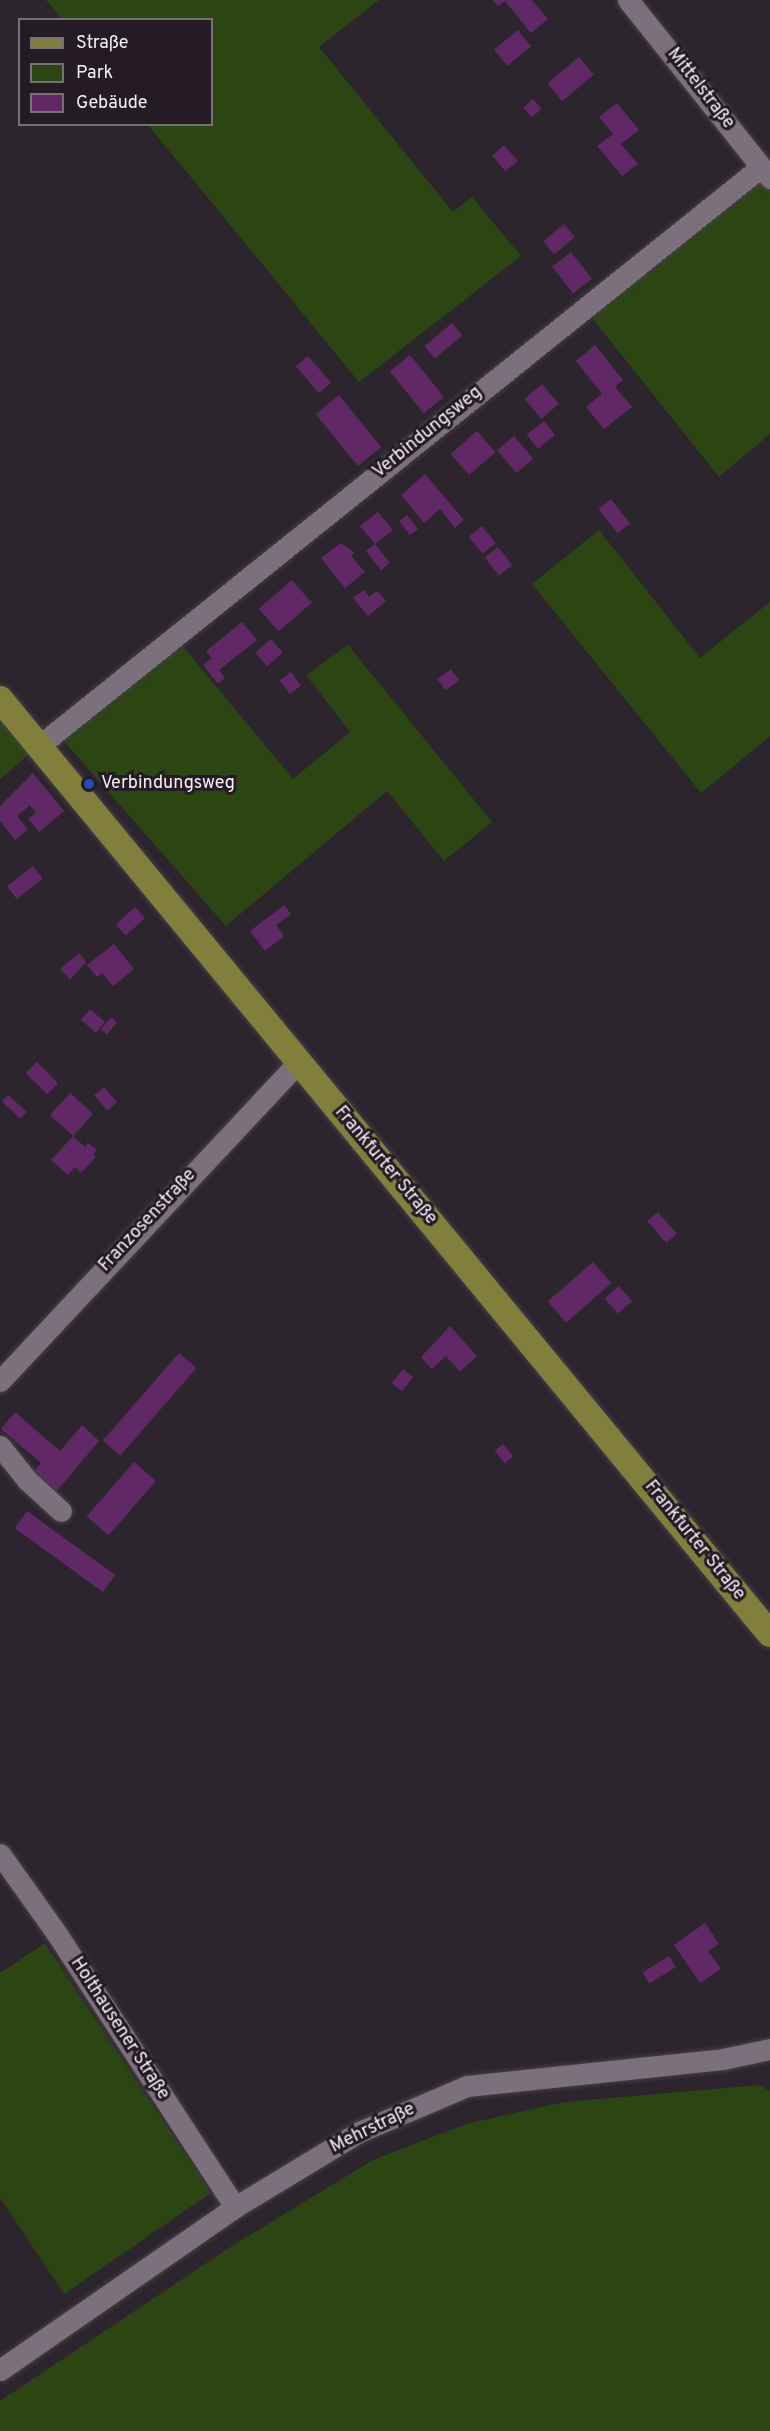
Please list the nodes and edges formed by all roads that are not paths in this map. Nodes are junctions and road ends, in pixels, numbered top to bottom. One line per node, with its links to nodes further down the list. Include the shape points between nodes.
1 (628, 0): 2 (street, Mittelstraße)
2 (766, 173): 4 (street, Verbindungsweg)
3 (0, 699): 4 (main road, Frankfurter Straße)
4 (40, 745): 5 (main road, Frankfurter Straße)
5 (299, 1062): 6 (street, Franzosenstraße); 9 (main road, Frankfurter Straße)
6 (0, 1382)
7 (0, 1446): 8 (street, via 27,1480)
8 (61, 1511)
9 (770, 1634)
10 (0, 1854): 12 (street, Holthausener Straße, via 57,1934)
11 (770, 2049): 12 (street, Mehrstraße, via 723,2059 467,2086 359,2132)
12 (235, 2207): 13 (street, Mehrstraße)
13 (0, 2370)

